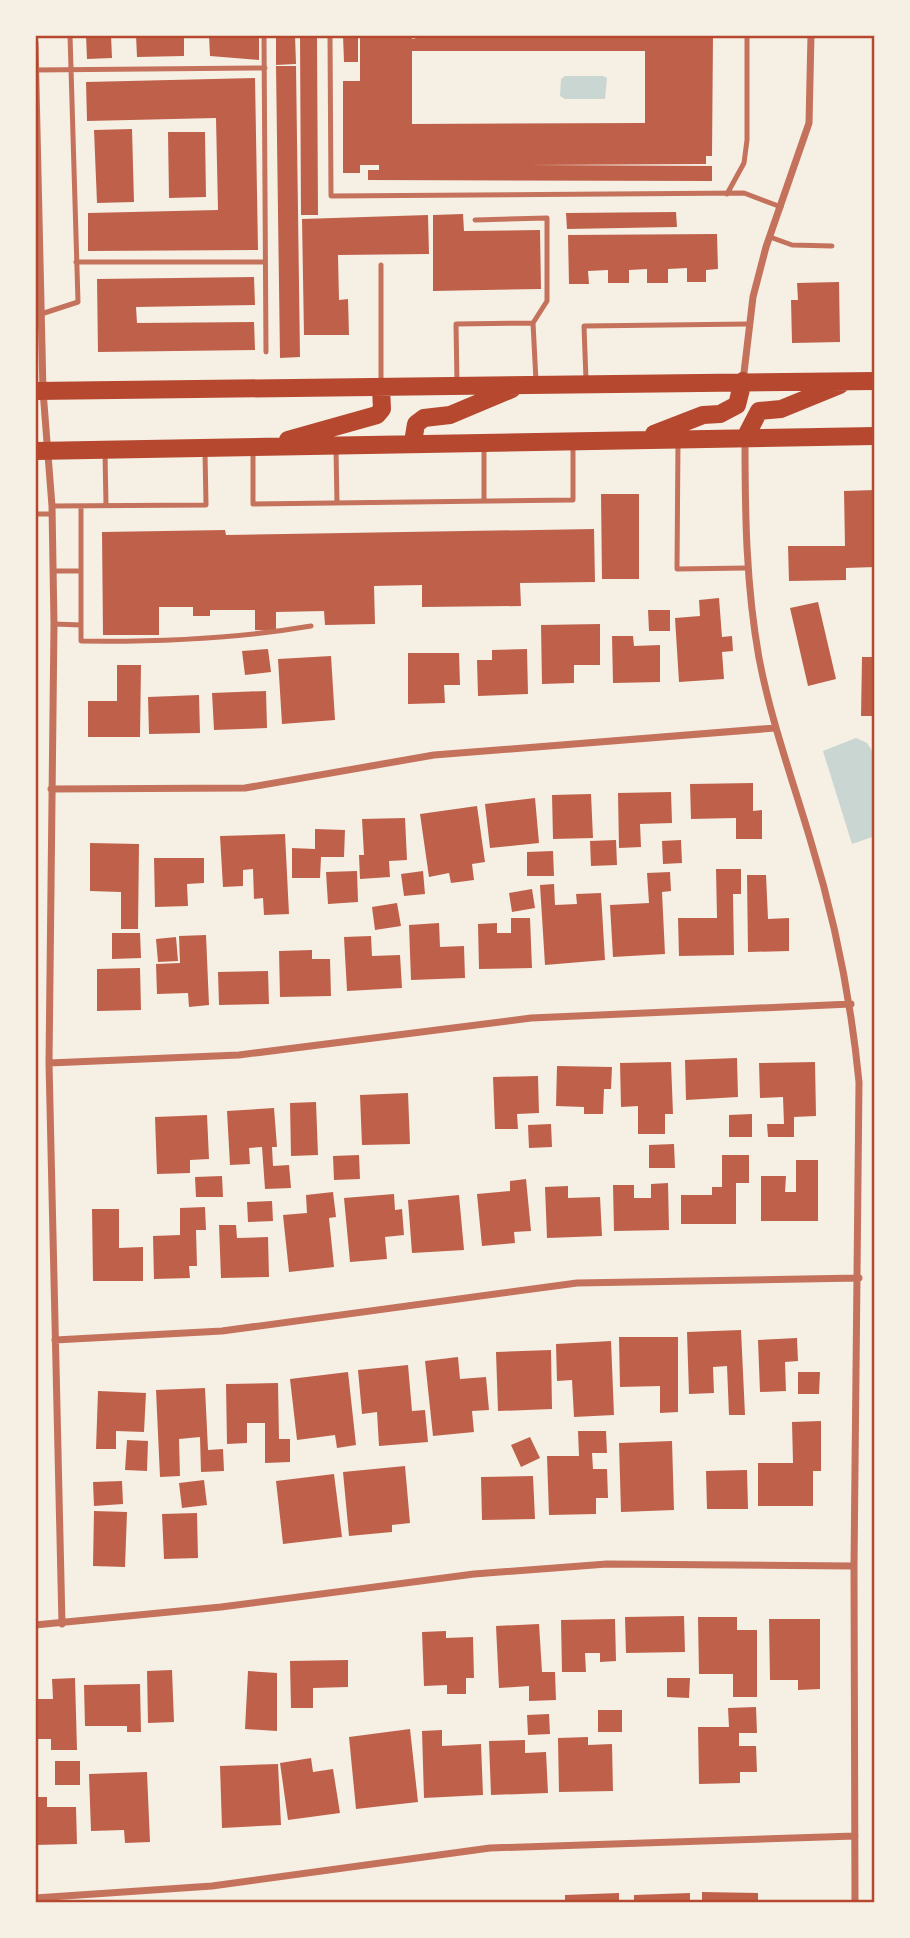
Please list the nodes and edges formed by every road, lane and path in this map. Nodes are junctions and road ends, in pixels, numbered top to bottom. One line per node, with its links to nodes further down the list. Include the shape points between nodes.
1 (70, 35): 9 (lane)
2 (264, 35): 7 (lane)
3 (330, 35): 11 (lane, via 331,196)
4 (747, 35): 11 (lane, via 747,140 744,163)
5 (811, 35): 12 (street, via 809,123)
6 (35, 43): 8 (street)
7 (265, 68): 9 (lane); 17 (lane)
8 (35, 70): 9 (lane); 10 (street)
9 (71, 70): 16 (lane)
10 (36, 168): 19 (street)
11 (727, 194): 12 (lane, via 744,193)
12 (781, 207): 14 (street)
13 (475, 220): 20 (lane, via 547,218 547,301)
14 (770, 237): 15 (lane, via 792,245); 21 (street)
15 (832, 246)
16 (76, 262): 17 (lane); 19 (lane, via 78,302)
17 (265, 262): 22 (lane)
18 (381, 265): 29 (lane)
19 (38, 316): 30 (street)
20 (533, 323): 27 (lane); 28 (lane, via 456,324)
21 (748, 324): 23 (street); 26 (lane, via 584,326)
22 (266, 352)
23 (743, 381): 24 (main road); 26 (main road); 34 (main road, via 737,405 730,410 703,415)
24 (850, 381): 25 (main road); 33 (main road, via 781,409 759,411)
25 (875, 381)
26 (586, 383): 27 (main road)
27 (529, 385): 28 (main road); 37 (main road, via 450,415 424,418 416,424)
28 (457, 386): 29 (main road)
29 (381, 388): 30 (main road); 39 (main road, via 382,409 377,415)
30 (39, 391): 41 (street)
31 (875, 436): 33 (main road)
32 (678, 438): 33 (main road); 34 (main road); 49 (lane, via 677,569)
33 (745, 438): 49 (street)
34 (641, 439): 35 (main road)
35 (573, 440): 36 (main road); 43 (lane, via 573,500)
36 (484, 441): 37 (main road); 43 (lane)
37 (413, 442): 38 (main road)
38 (336, 445): 39 (main road); 44 (lane)
39 (259, 447): 40 (main road); 44 (lane, via 253,504)
40 (205, 448): 42 (main road); 45 (lane, via 206,505)
41 (41, 450): 42 (main road); 47 (street)
42 (105, 451): 45 (lane)
43 (484, 501): 44 (lane)
44 (337, 503)
45 (106, 505): 46 (lane)
46 (81, 506): 47 (lane); 51 (lane)
47 (52, 510): 48 (lane); 50 (street)
48 (35, 514)
49 (747, 568): 55 (street, via 759,657)
50 (53, 571): 51 (lane); 52 (street)
51 (81, 571): 53 (lane)
52 (54, 624): 53 (lane); 56 (street)
53 (81, 625): 54 (lane, via 81,641 130,642 263,634)
54 (312, 626)
55 (775, 728): 56 (street, via 434,755 245,788); 57 (street, via 812,845)
56 (51, 789): 58 (street)
57 (851, 1004): 58 (street, via 531,1018 239,1055); 59 (street, via 859,1082)
58 (49, 1063): 60 (street)
59 (859, 1278): 60 (street, via 577,1283 222,1331); 61 (street)
60 (55, 1340): 62 (street)
61 (854, 1566): 62 (street, via 607,1564 487,1573); 64 (street)
62 (62, 1624): 63 (street)
63 (35, 1625)
64 (855, 1836): 65 (street, via 490,1849 212,1886); 66 (street)
65 (35, 1898)
66 (855, 1903)

